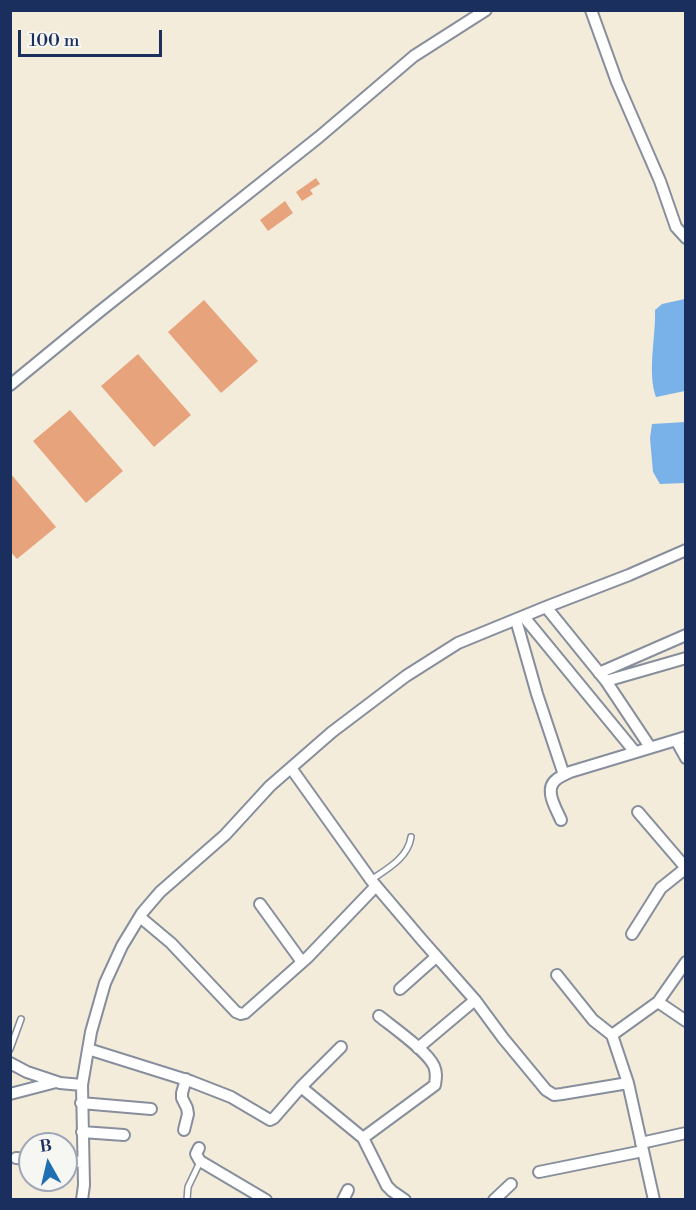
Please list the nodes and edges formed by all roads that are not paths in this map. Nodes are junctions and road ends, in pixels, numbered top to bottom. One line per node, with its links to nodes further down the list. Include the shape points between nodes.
1 (486, 10): 4 (street, via 414,56)
2 (591, 10): 3 (street, via 676,227)
3 (686, 238)
4 (10, 385)
5 (686, 550): 6 (street)
6 (546, 606): 7 (street); 10 (street)
7 (520, 618): 13 (street); 15 (street, via 458,643 406,676); 16 (street, via 537,694)
8 (686, 634): 10 (street)
9 (686, 658): 10 (street)
10 (602, 677): 12 (street)
11 (681, 739): 12 (street); 14 (street)
12 (650, 747): 13 (street)
13 (635, 752): 16 (street)
14 (686, 758)
15 (291, 768): 21 (street); 23 (street, via 225,835 160,892)
16 (564, 775): 18 (street, via 555,780 549,791)
17 (638, 812): 20 (street)
18 (561, 820)
19 (411, 837): 21 (lane, via 402,858)
20 (686, 868): 24 (street, via 661,888)
21 (374, 883): 25 (street); 26 (street)
22 (260, 904): 26 (street)
23 (140, 917): 26 (street, via 241,1014); 39 (street, via 105,983)
24 (632, 934)
25 (436, 957): 29 (street); 30 (street)
26 (302, 962)
27 (686, 962): 31 (street)
28 (557, 975): 35 (street, via 593,1020)
29 (400, 989)
30 (475, 1000): 37 (street); 43 (street, via 554,1095)
31 (658, 1002): 34 (street); 35 (street)
32 (380, 1016): 37 (street)
33 (21, 1019): 38 (lane)
34 (686, 1021)
35 (612, 1035): 43 (street)
36 (340, 1047): 45 (street)
37 (418, 1048): 53 (street, via 435,1067 435,1085)
38 (10, 1049)
39 (88, 1049): 41 (street); 44 (street)
40 (10, 1064): 42 (street)
41 (186, 1079): 45 (street, via 231,1097 270,1120); 49 (street, via 182,1098 188,1114)
42 (56, 1082): 44 (street); 46 (street)
43 (628, 1083): 54 (street)
44 (82, 1085): 47 (street)
45 (301, 1088): 53 (street)
46 (10, 1094)
47 (81, 1102): 48 (street); 50 (street)
48 (151, 1109)
49 (184, 1130)
50 (82, 1132): 52 (street); 58 (street)
51 (686, 1133): 54 (street)
52 (124, 1135)
53 (363, 1138): 64 (street, via 387,1186)
54 (642, 1147): 59 (street); 66 (street)
55 (199, 1148): 56 (street, via 196,1154)
56 (200, 1161): 62 (lane, via 188,1187); 63 (street)
57 (78, 1162): 58 (street)
58 (83, 1162): 61 (street)
59 (539, 1172)
60 (512, 1184): 65 (street)
61 (82, 1200)
62 (187, 1200)
63 (266, 1200)
64 (405, 1200)
65 (494, 1200)
66 (654, 1200)

